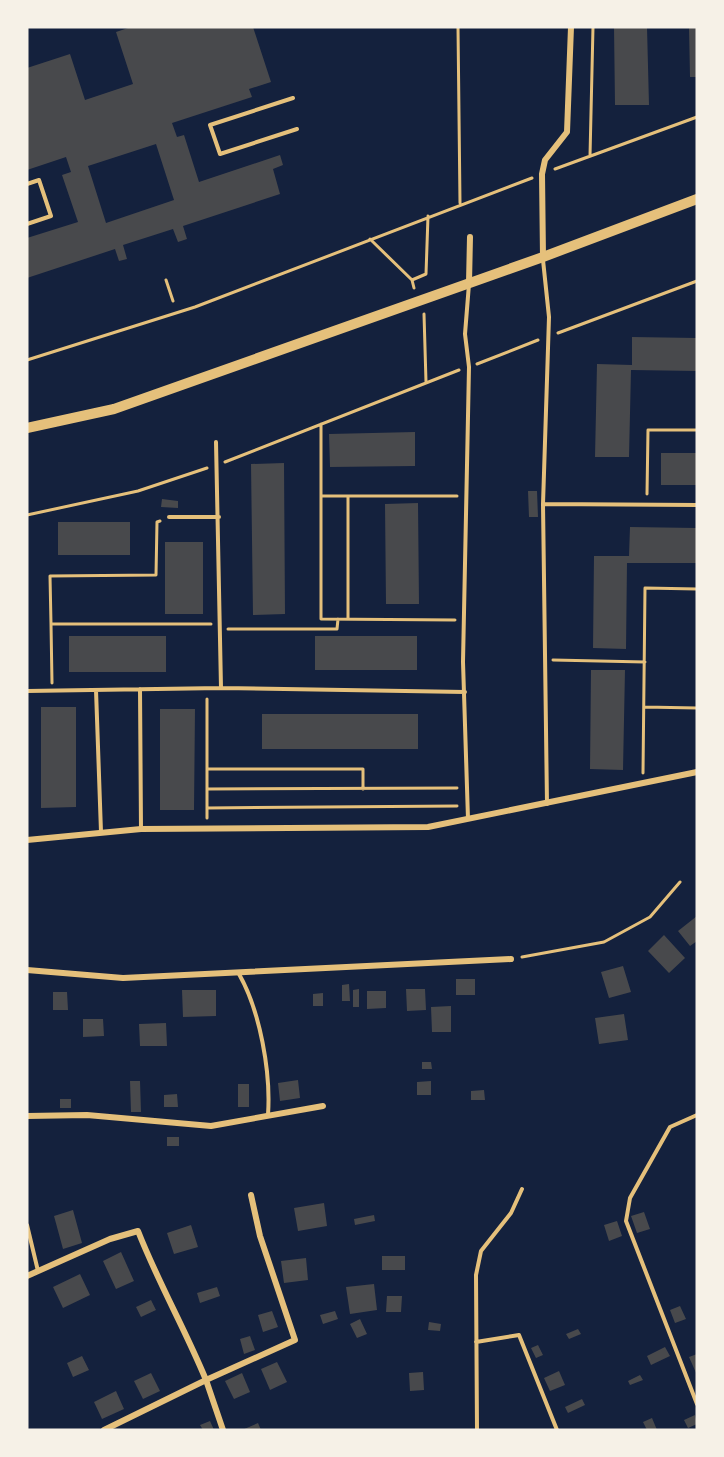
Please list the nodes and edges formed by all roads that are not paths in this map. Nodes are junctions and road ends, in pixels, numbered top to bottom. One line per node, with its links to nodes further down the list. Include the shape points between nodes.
1 (571, 27): 8 (street, via 567,132 545,160 542,174)
2 (293, 98): 3 (lane, via 210,125 220,154)
3 (297, 129)
4 (27, 184): 6 (lane, via 39,180 51,216)
5 (697, 199): 8 (street)
6 (27, 224)
7 (470, 237): 9 (street)
8 (543, 257): 9 (street); 12 (lane, via 549,317)
9 (469, 283): 10 (street, via 114,409); 20 (lane, via 465,334 469,367)
10 (27, 428)
11 (216, 442): 15 (lane)
12 (543, 504): 13 (lane); 22 (lane)
13 (697, 505)
14 (169, 517): 15 (lane)
15 (219, 517): 16 (lane)
16 (221, 688): 17 (lane); 20 (lane)
17 (140, 689): 18 (lane); 24 (lane)
18 (96, 690): 19 (lane); 25 (lane)
19 (27, 691)
20 (465, 692): 23 (lane)
21 (697, 772): 22 (street)
22 (547, 804): 23 (street)
23 (468, 819): 24 (street, via 428,827)
24 (141, 829): 25 (street)
25 (101, 832): 26 (street)
26 (27, 840)
27 (511, 959): 29 (street)
28 (27, 970): 29 (street, via 123,978)
29 (239, 974): 33 (lane, via 264,1048)
30 (323, 1106): 33 (street)
31 (697, 1115): 41 (lane, via 670,1127 630,1198 626,1221)
32 (27, 1116): 33 (street, via 87,1115 212,1126)
33 (268, 1116)
34 (522, 1189): 39 (lane, via 511,1213 481,1251 476,1275)
35 (251, 1195): 40 (street, via 263,1246 296,1340)
36 (27, 1225): 37 (lane)
37 (38, 1271): 38 (street); 40 (street, via 138,1231 157,1280)
38 (27, 1276)
39 (476, 1342): 44 (lane); 45 (lane, via 519,1335)
40 (206, 1380): 42 (street); 43 (street)
41 (697, 1404)
42 (104, 1430)
43 (223, 1430)
44 (477, 1430)
45 (557, 1430)

